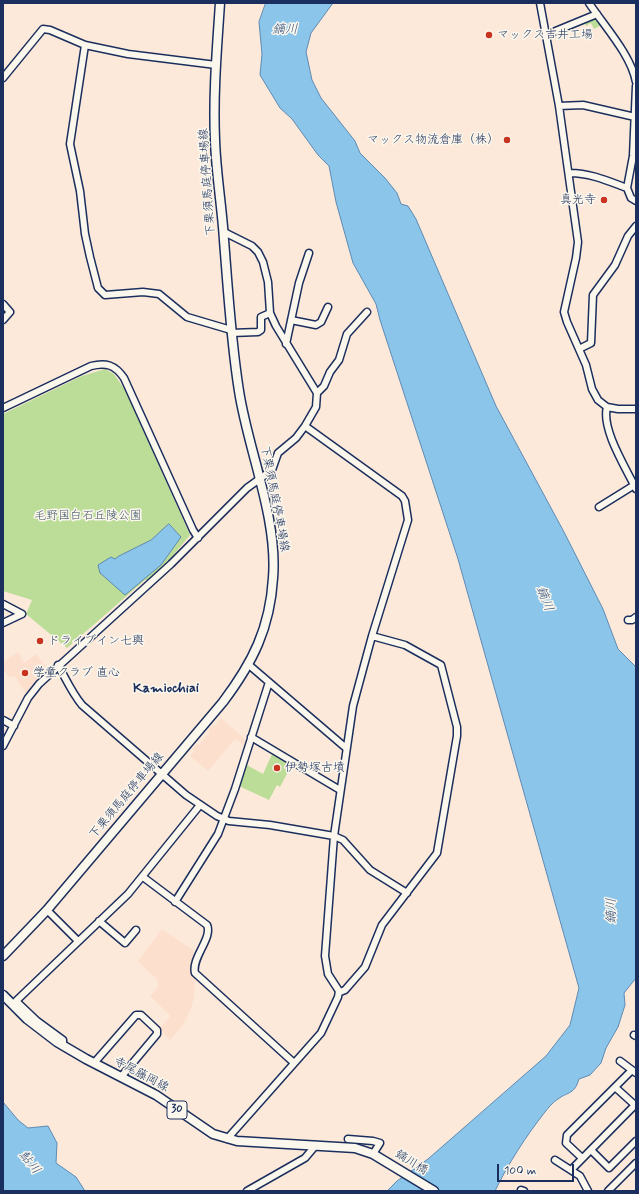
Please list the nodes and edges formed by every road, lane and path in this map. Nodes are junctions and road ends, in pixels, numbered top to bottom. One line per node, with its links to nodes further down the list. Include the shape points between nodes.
1 (220, 3): 7 (main road, 下栗須馬庭停車場線)
2 (540, 3): 5 (street)
3 (589, 3): 4 (street)
4 (596, 14): 5 (street); 9 (street, via 622,48)
5 (546, 35): 13 (street)
6 (85, 45): 7 (street, via 128,54); 8 (street, via 43,29); 27 (street, via 70,144 80,191 85,234 98,288 105,295 143,292 159,294 187,317)
7 (216, 65): 19 (main road, 下栗須馬庭停車場線, via 215,139)
8 (6, 70): 10 (street)
9 (635, 74): 11 (street)
10 (3, 78)
11 (636, 82)
12 (636, 86): 14 (street)
13 (559, 106): 14 (street, via 583,105); 15 (street)
14 (635, 117): 16 (street, via 633,156)
15 (570, 173): 16 (street, via 596,177); 29 (street, via 578,242 564,312)
16 (626, 188): 17 (street, via 628,194)
17 (636, 201)
18 (636, 226): 29 (street, via 628,236 615,266 593,295 591,342)
19 (224, 232): 24 (street, via 252,246 258,252 268,282); 27 (main road, 下栗須馬庭停車場線)
20 (309, 253): 26 (street)
21 (3, 304): 25 (street, via 10,312)
22 (328, 307): 26 (street, via 321,322 316,325)
23 (367, 312): 30 (street, via 347,334 339,360)
24 (270, 313): 27 (street, via 261,317 261,330 258,332); 28 (street)
25 (3, 320)
26 (291, 320): 28 (street)
27 (231, 331): 35 (main road, 下栗須馬庭停車場線, via 240,399)
28 (286, 344): 30 (street)
29 (580, 349): 31 (street, via 592,389 598,400)
30 (317, 393): 34 (street, via 316,407)
31 (607, 407): 33 (street); 36 (street, via 605,414 612,438)
32 (3, 408): 38 (street, via 91,366 111,365 124,378)
33 (636, 409)
34 (305, 426): 35 (street, via 296,438 278,453 272,470); 43 (street, via 402,496 405,501 408,520 406,531)
35 (260, 480): 38 (street, via 242,492); 45 (main road, 下栗須馬庭停車場線, via 273,549 274,577 265,625)
36 (635, 486): 37 (street)
37 (599, 507)
38 (198, 538): 44 (street)
39 (3, 604): 42 (street, via 22,614)
40 (636, 618): 41 (street)
41 (628, 620)
42 (3, 623)
43 (372, 636): 51 (street, via 353,706); 58 (street, via 405,645 441,665 457,727 439,849)
44 (58, 666): 48 (street, via 34,689); 52 (street, via 71,691 82,705)
45 (249, 666): 46 (street); 52 (main road, 下栗須馬庭停車場線, via 223,702)
46 (269, 682): 49 (street); 51 (street)
47 (3, 720): 48 (street)
48 (14, 726): 50 (street)
49 (251, 737): 53 (street); 55 (street)
50 (3, 746)
51 (346, 748): 53 (street)
52 (161, 774): 54 (street); 60 (main road, 下栗須馬庭停車場線)
53 (340, 790): 56 (street)
54 (200, 805): 55 (street); 57 (street)
55 (223, 819): 56 (street); 59 (street, via 217,837)
56 (334, 836): 58 (street, via 343,840 370,870); 65 (street, via 325,956 328,974)
57 (143, 877): 59 (street); 61 (street)
58 (407, 893): 65 (street, via 382,925 365,967 345,990)
59 (176, 902): 69 (street, via 208,927 195,965 196,973)
60 (47, 910): 63 (street); 64 (main road, 下栗須馬庭停車場線)
61 (99, 921): 62 (street, via 125,943); 63 (street)
62 (136, 930)
63 (78, 941): 67 (street, via 16,1001 63,1040)
64 (3, 956)
65 (340, 992): 69 (street, via 321,1033)
66 (3, 995): 67 (main road, 寺尾藤岡線 / 30, via 27,1019)
67 (63, 1045): 70 (main road, 寺尾藤岡線 / 30)
68 (620, 1060): 71 (street)
69 (293, 1062): 75 (street, via 266,1097)
70 (94, 1063): 72 (main road, 寺尾藤岡線 / 30); 72 (street, via 136,1015 141,1015 158,1034)
71 (634, 1072): 73 (street)
72 (121, 1077): 75 (main road, 寺尾藤岡線 / 30, via 156,1095 204,1129)
73 (616, 1088): 74 (street); 81 (street, via 568,1135 566,1143)
74 (635, 1106): 79 (street)
75 (227, 1139): 78 (main road, 寺尾藤岡線 / 30)
76 (348, 1139): 80 (street, via 380,1143)
77 (636, 1141): 79 (street, via 609,1168)
78 (316, 1145): 80 (main road, 寺尾藤岡線 / 30, via 348,1147); 85 (street, via 305,1158)
79 (591, 1150): 81 (street)
80 (375, 1154): 86 (main road, 鏑川橋 / 30)
81 (582, 1158): 84 (street)
82 (555, 1160): 84 (street)
83 (636, 1163): 88 (street)
84 (571, 1170): 87 (street, via 580,1176)
85 (247, 1191)
86 (434, 1191)
87 (588, 1191)
88 (608, 1191)

